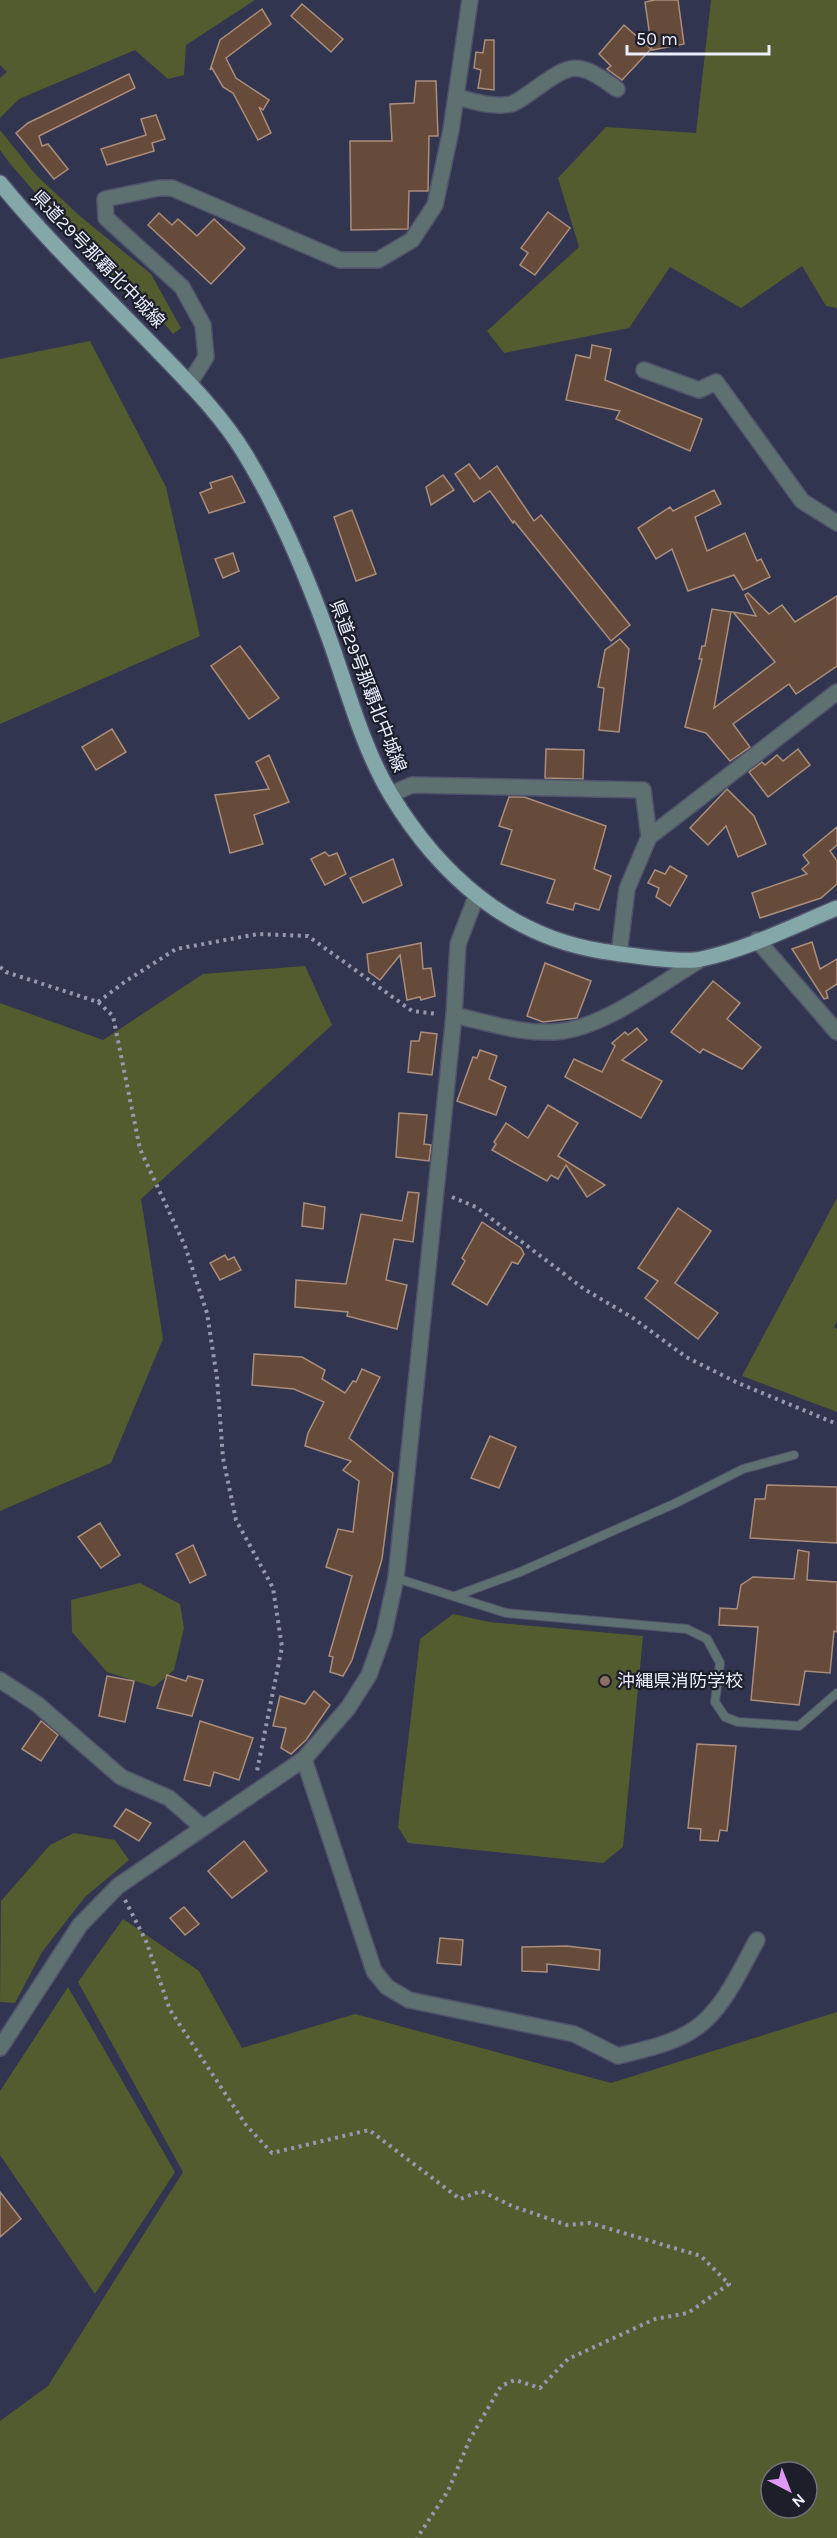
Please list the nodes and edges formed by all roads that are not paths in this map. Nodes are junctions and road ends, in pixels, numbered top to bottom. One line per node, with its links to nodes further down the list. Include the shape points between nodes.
1 (470, 0): 3 (street)
2 (617, 89): 3 (street, via 594,72 579,68 562,71 513,104 489,105)
3 (456, 97): 6 (street, via 435,205 412,240 378,260 340,260 172,189 105,199 106,218 182,286 203,324 206,357)
4 (0, 183): 6 (main road, 県道29号那覇北中城線)
5 (644, 370): 7 (street, via 699,390 716,382 802,501)
6 (189, 384): 9 (main road, 県道29号那覇北中城線, via 235,439 276,511)
7 (837, 523)
8 (837, 692): 10 (street)
9 (391, 794): 10 (street, via 412,785 643,790); 11 (main road, 県道29号那覇北中城線, via 430,848)
10 (649, 837): 14 (street, via 627,890)
11 (476, 897): 14 (main road, 県道29号那覇北中城線, via 536,933); 16 (street, via 458,944)
12 (837, 908): 13 (main road, 県道29号那覇北中城線)
13 (757, 940): 15 (main road, 県道29号那覇北中城線); 17 (street)
14 (619, 954): 15 (main road, 県道29号那覇北中城線)
15 (698, 961): 16 (street, via 589,1025 571,1029 518,1030)
16 (454, 1015): 19 (street)
17 (837, 1032)
18 (794, 1455): 20 (lane, via 743,1469 655,1513)
19 (396, 1578): 20 (lane); 23 (street, via 384,1633 369,1675 348,1708)
20 (455, 1596): 22 (lane, via 506,1613 687,1629 707,1639 720,1663 715,1702 725,1717 738,1722 799,1726)
21 (0, 1680): 24 (street, via 37,1704 121,1777 169,1798)
22 (837, 1693)
23 (304, 1759): 24 (street); 25 (street, via 374,1971 387,1987 409,2000 574,2034 618,2056 693,2030 714,2010)
24 (202, 1827): 26 (street, via 118,1886 80,1925)
25 (757, 1940)
26 (0, 2048)

